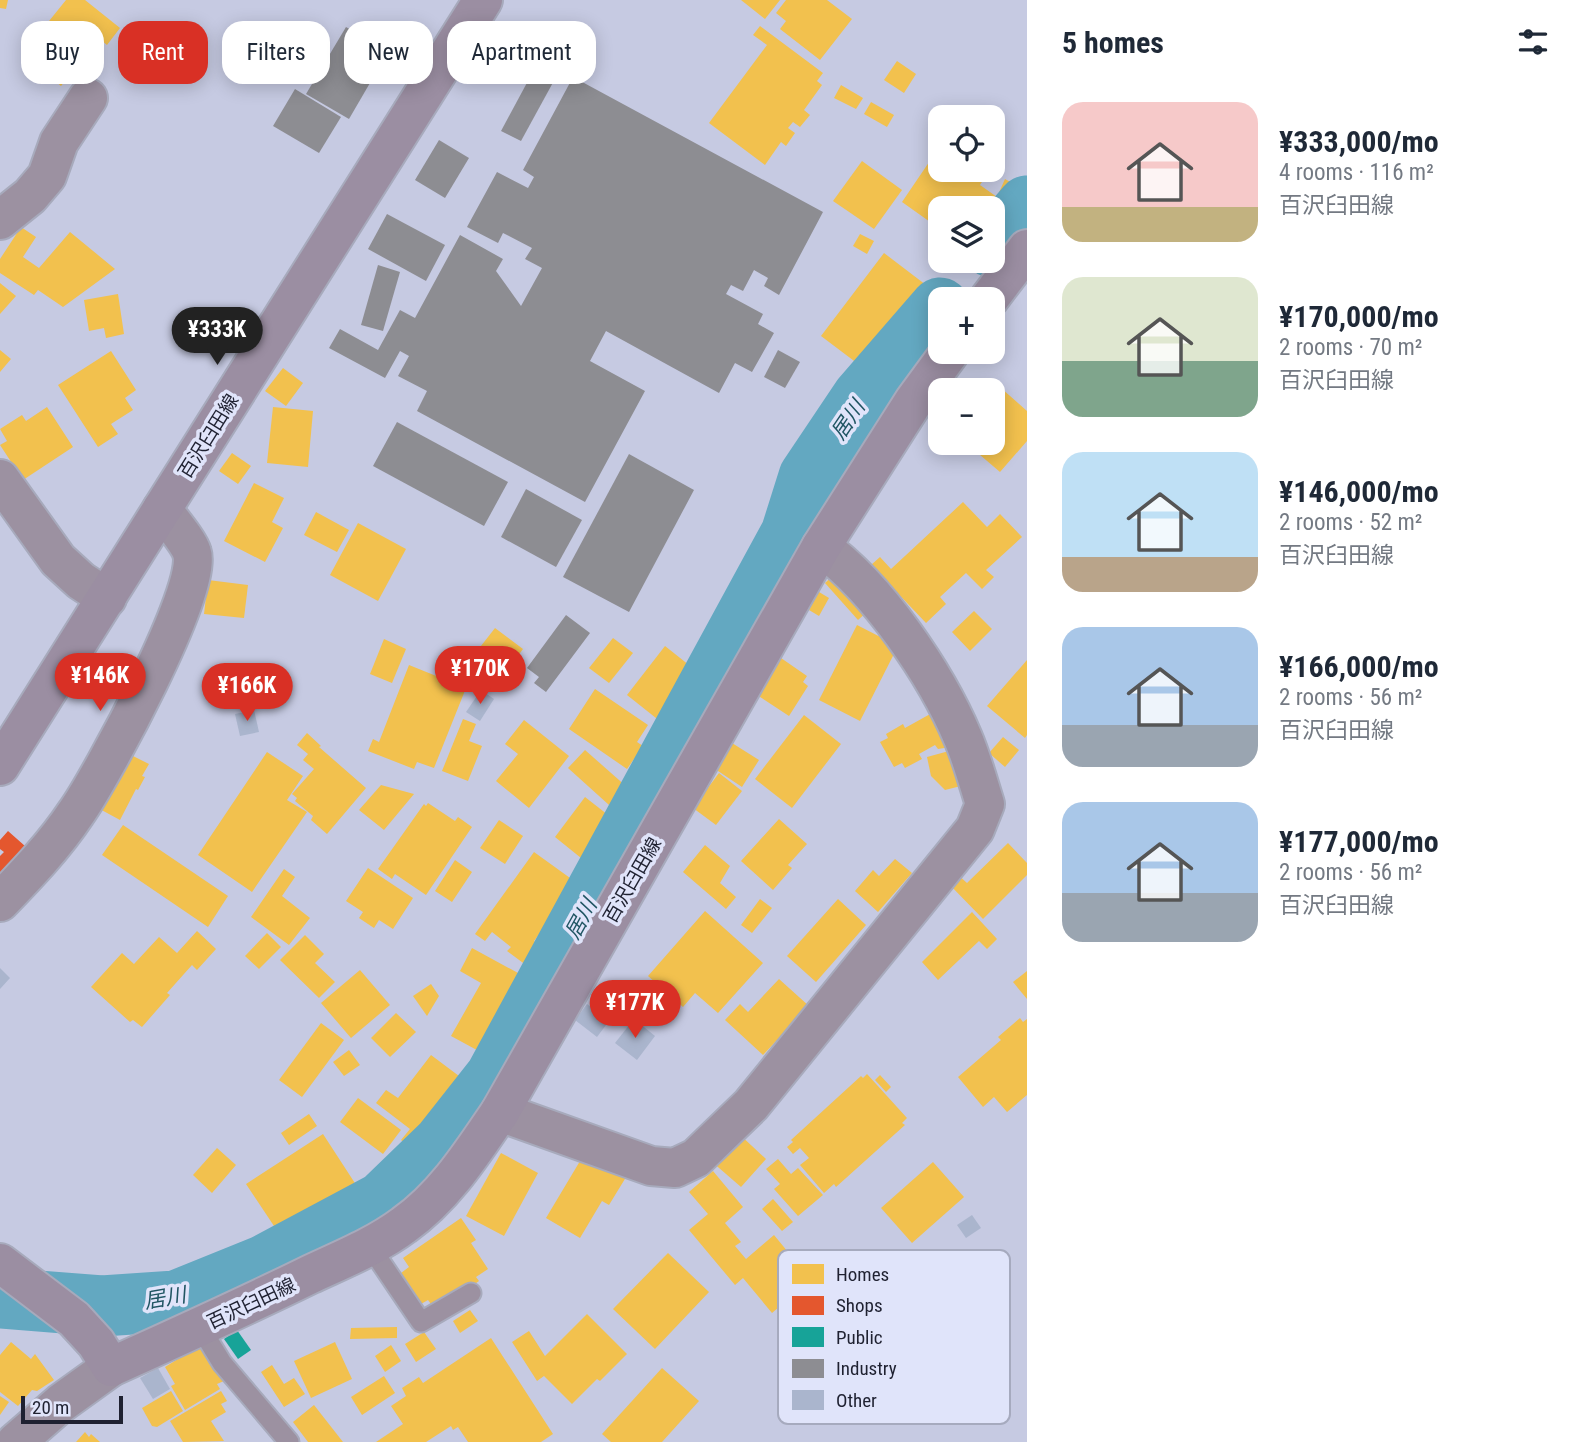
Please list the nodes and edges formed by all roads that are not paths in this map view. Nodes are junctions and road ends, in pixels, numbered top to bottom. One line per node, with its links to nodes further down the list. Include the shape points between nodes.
1 (483, 0): 8 (main road, 百沢臼田線)
2 (88, 98): 3 (street, via 59,142 47,176)
3 (0, 219)
4 (1026, 253): 5 (main road)
5 (999, 287)
6 (941, 364): 9 (main road, 百沢臼田線)
7 (0, 479): 10 (street, via 58,560)
8 (162, 509): 10 (main road, 百沢臼田線); 12 (street, via 193,554 191,581 155,671 78,812)
9 (821, 547): 13 (main road, 百沢臼田線); 13 (street, via 867,590 935,684 963,738 985,804 975,829 751,1105 696,1158 674,1168 651,1166)
10 (107, 598): 11 (main road, 百沢臼田線)
11 (0, 766)
12 (0, 902)
13 (500, 1112): 14 (main road, 百沢臼田線, via 457,1175 430,1203 404,1226)
14 (369, 1245): 16 (lane, via 421,1322); 17 (main road, 百沢臼田線)
15 (0, 1263): 18 (main road, via 74,1319)
16 (471, 1293)
17 (200, 1327): 18 (main road, 百沢臼田線); 20 (lane, via 222,1363)
18 (111, 1367): 19 (street)
19 (16, 1442)
20 (289, 1442)

